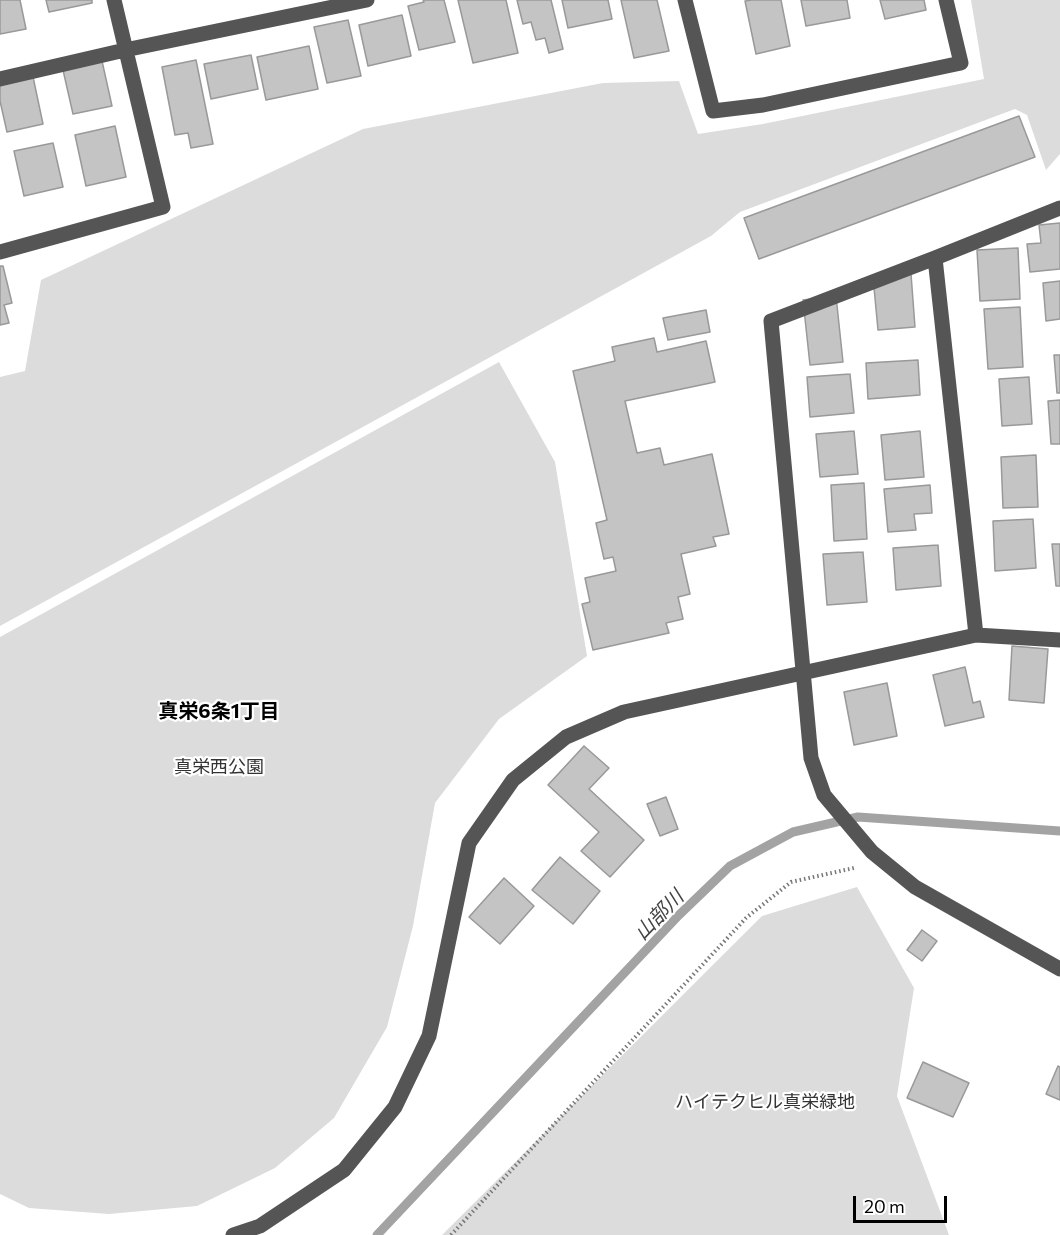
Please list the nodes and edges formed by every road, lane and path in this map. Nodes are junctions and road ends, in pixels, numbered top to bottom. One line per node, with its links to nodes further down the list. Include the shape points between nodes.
1 (114, 0): 5 (street)
2 (367, 0): 5 (street)
3 (685, 0): 4 (street, via 713,111 763,105 961,63)
4 (946, 0)
5 (125, 50): 6 (street); 8 (street, via 164,207)
6 (0, 79)
7 (1060, 208): 9 (street)
8 (0, 252)
9 (935, 258): 10 (street); 12 (street, via 771,321)
10 (976, 635): 11 (street); 12 (street)
11 (1060, 640)
12 (804, 672): 13 (street, via 811,758 824,795); 15 (street, via 624,712 566,737 513,780 469,843 429,1036 395,1107 344,1170 260,1226)
13 (878, 857): 14 (street, via 915,887); 16 (path, via 791,882 746,918)
14 (1060, 969)
15 (233, 1235)
16 (451, 1235)

